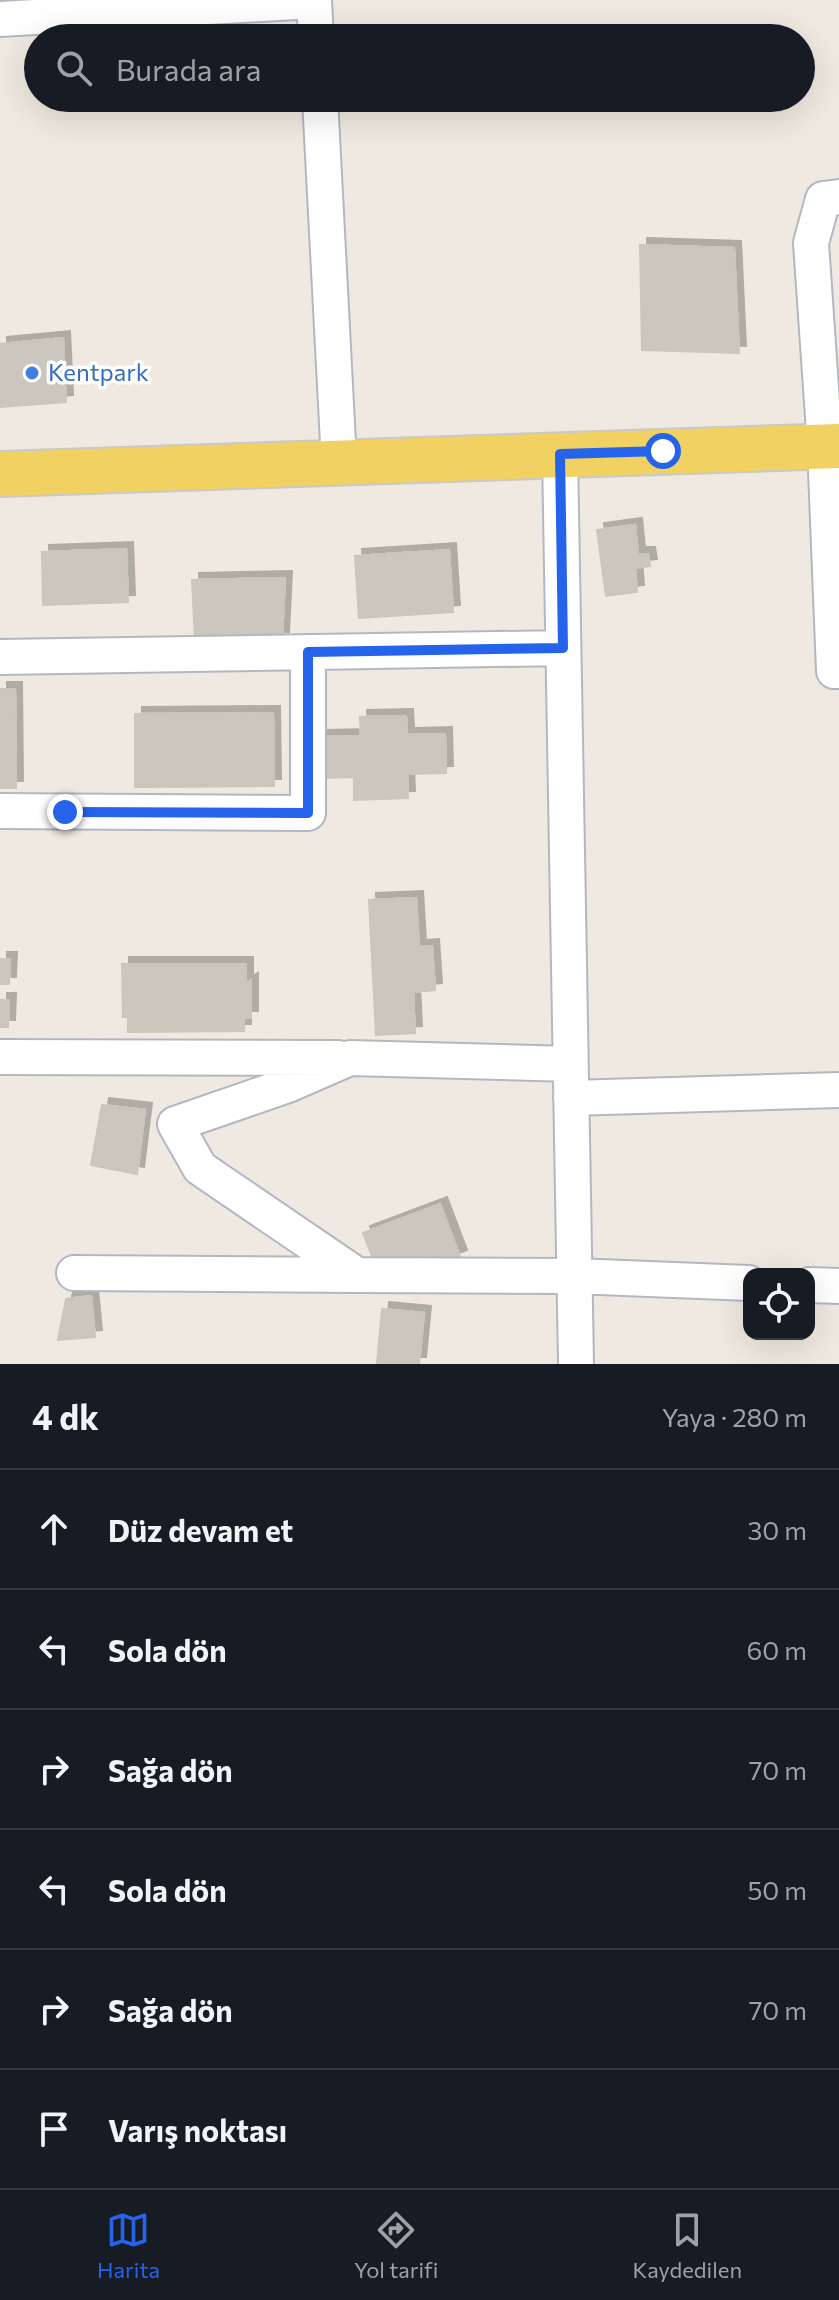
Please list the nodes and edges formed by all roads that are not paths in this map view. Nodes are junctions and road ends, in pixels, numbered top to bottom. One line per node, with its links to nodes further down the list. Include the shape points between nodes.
1 (314, 0): 2 (street); 3 (street)
2 (0, 19)
3 (315, 24)
4 (321, 112): 8 (street)
5 (839, 197): 6 (street, via 823,199 811,243)
6 (832, 446): 7 (main road); 13 (street, via 834,671)
7 (560, 454): 8 (main road); 10 (street)
8 (339, 462): 9 (main road)
9 (0, 474)
10 (563, 648): 11 (street); 17 (street)
11 (308, 652): 12 (street); 14 (street, via 308,813)
12 (0, 657)
13 (839, 671)
14 (0, 811)
15 (0, 1057): 16 (street)
16 (350, 1058): 17 (street); 21 (street, via 175,1124 200,1168)
17 (570, 1064): 19 (street)
18 (839, 1090): 19 (street)
19 (571, 1098): 22 (street)
20 (74, 1273): 21 (street)
21 (357, 1275): 22 (street)
22 (574, 1276): 23 (street); 26 (street)
23 (743, 1283)
24 (815, 1285): 25 (street)
25 (839, 1286)
26 (576, 1364)

